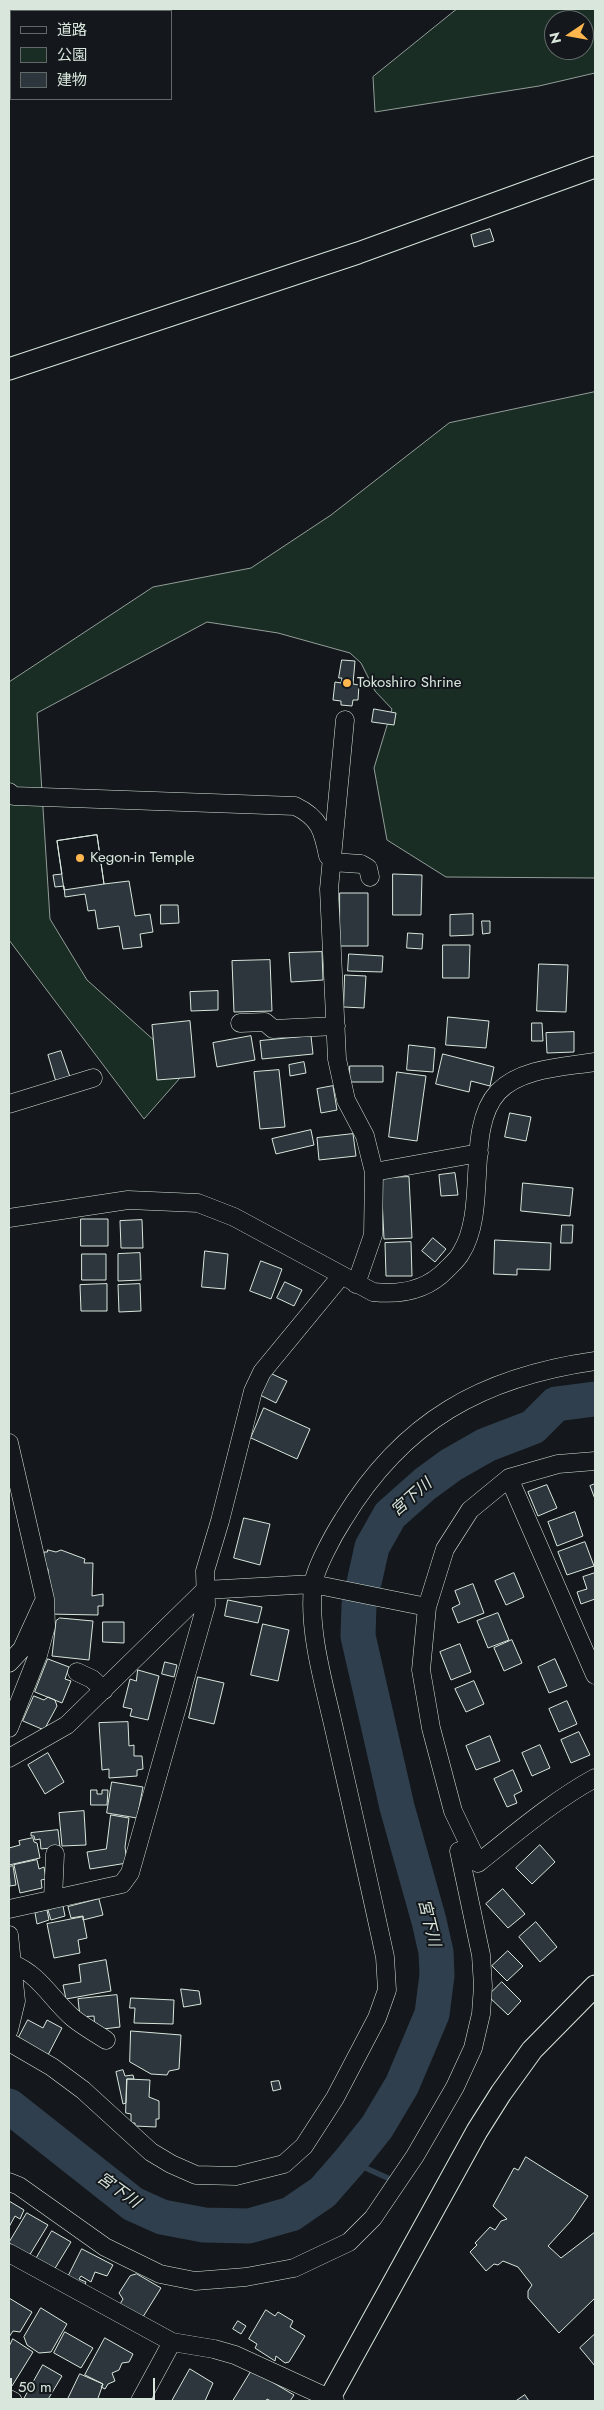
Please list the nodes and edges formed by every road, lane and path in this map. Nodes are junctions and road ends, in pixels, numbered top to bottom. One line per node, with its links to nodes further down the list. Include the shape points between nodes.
1 (595, 167): 2 (street, via 358,253)
2 (9, 369)
3 (345, 720): 5 (street)
4 (9, 792): 5 (street, via 14,796 295,806 308,812 319,823)
5 (331, 864): 6 (street, via 361,864 368,868); 8 (street, via 329,889)
6 (370, 877)
7 (240, 1023): 8 (street, via 265,1022 273,1029)
8 (336, 1026): 13 (street, via 346,1100 365,1136)
9 (595, 1062): 12 (street, via 516,1078 498,1092 484,1116)
10 (92, 1078): 11 (street)
11 (9, 1104)
12 (479, 1153): 13 (street); 16 (street, via 474,1219 462,1253 438,1279 418,1290 390,1294 373,1292)
13 (374, 1172): 16 (street, via 373,1235)
14 (9, 1218): 15 (street, via 128,1200 198,1203 234,1218)
15 (341, 1276): 16 (street); 22 (street, via 262,1372 253,1391 205,1571)
16 (356, 1284)
17 (595, 1361): 21 (street, via 513,1380 468,1397 441,1413 397,1449 375,1473 333,1536)
18 (9, 1443): 23 (street)
19 (595, 1461): 20 (street, via 558,1464)
20 (509, 1478): 24 (street, via 470,1510 446,1550); 27 (street)
21 (316, 1585): 22 (street); 24 (street); 41 (street, via 315,1641 385,1957 387,1990 377,2018 335,2098 304,2146 284,2164 236,2176 196,2175 151,2152 83,2090)
22 (205, 1590): 28 (street); 34 (street, via 206,1605 130,1873 122,1884)
23 (45, 1599): 25 (street, via 22,1649); 29 (street, via 46,1626 38,1655)
24 (422, 1606): 31 (street, via 421,1670 431,1728 452,1811 478,1864 528,1823)
25 (9, 1663)
26 (77, 1672): 28 (street)
27 (595, 1675)
28 (104, 1690): 30 (street, via 68,1725)
29 (9, 1728)
30 (9, 1758)
31 (595, 1778)
32 (459, 1851): 42 (street, via 481,1954 481,2014 473,2048 415,2156 373,2218 349,2242 294,2268 246,2277 195,2281 160,2274 104,2246)
33 (55, 1854): 34 (street)
34 (53, 1899): 35 (street)
35 (9, 1909)
36 (9, 1935): 37 (street)
37 (13, 1964): 39 (street, via 16,2001); 40 (street, via 26,1969 74,2018)
38 (595, 1986): 46 (street, via 532,2050 501,2093 477,2131)
39 (9, 2030)
40 (106, 2040)
41 (9, 2042)
42 (9, 2182)
43 (9, 2253): 44 (street)
44 (172, 2342): 46 (street, via 235,2355); 48 (street)
45 (9, 2399): 47 (street)
46 (331, 2400)
47 (13, 2401)
48 (140, 2401)

